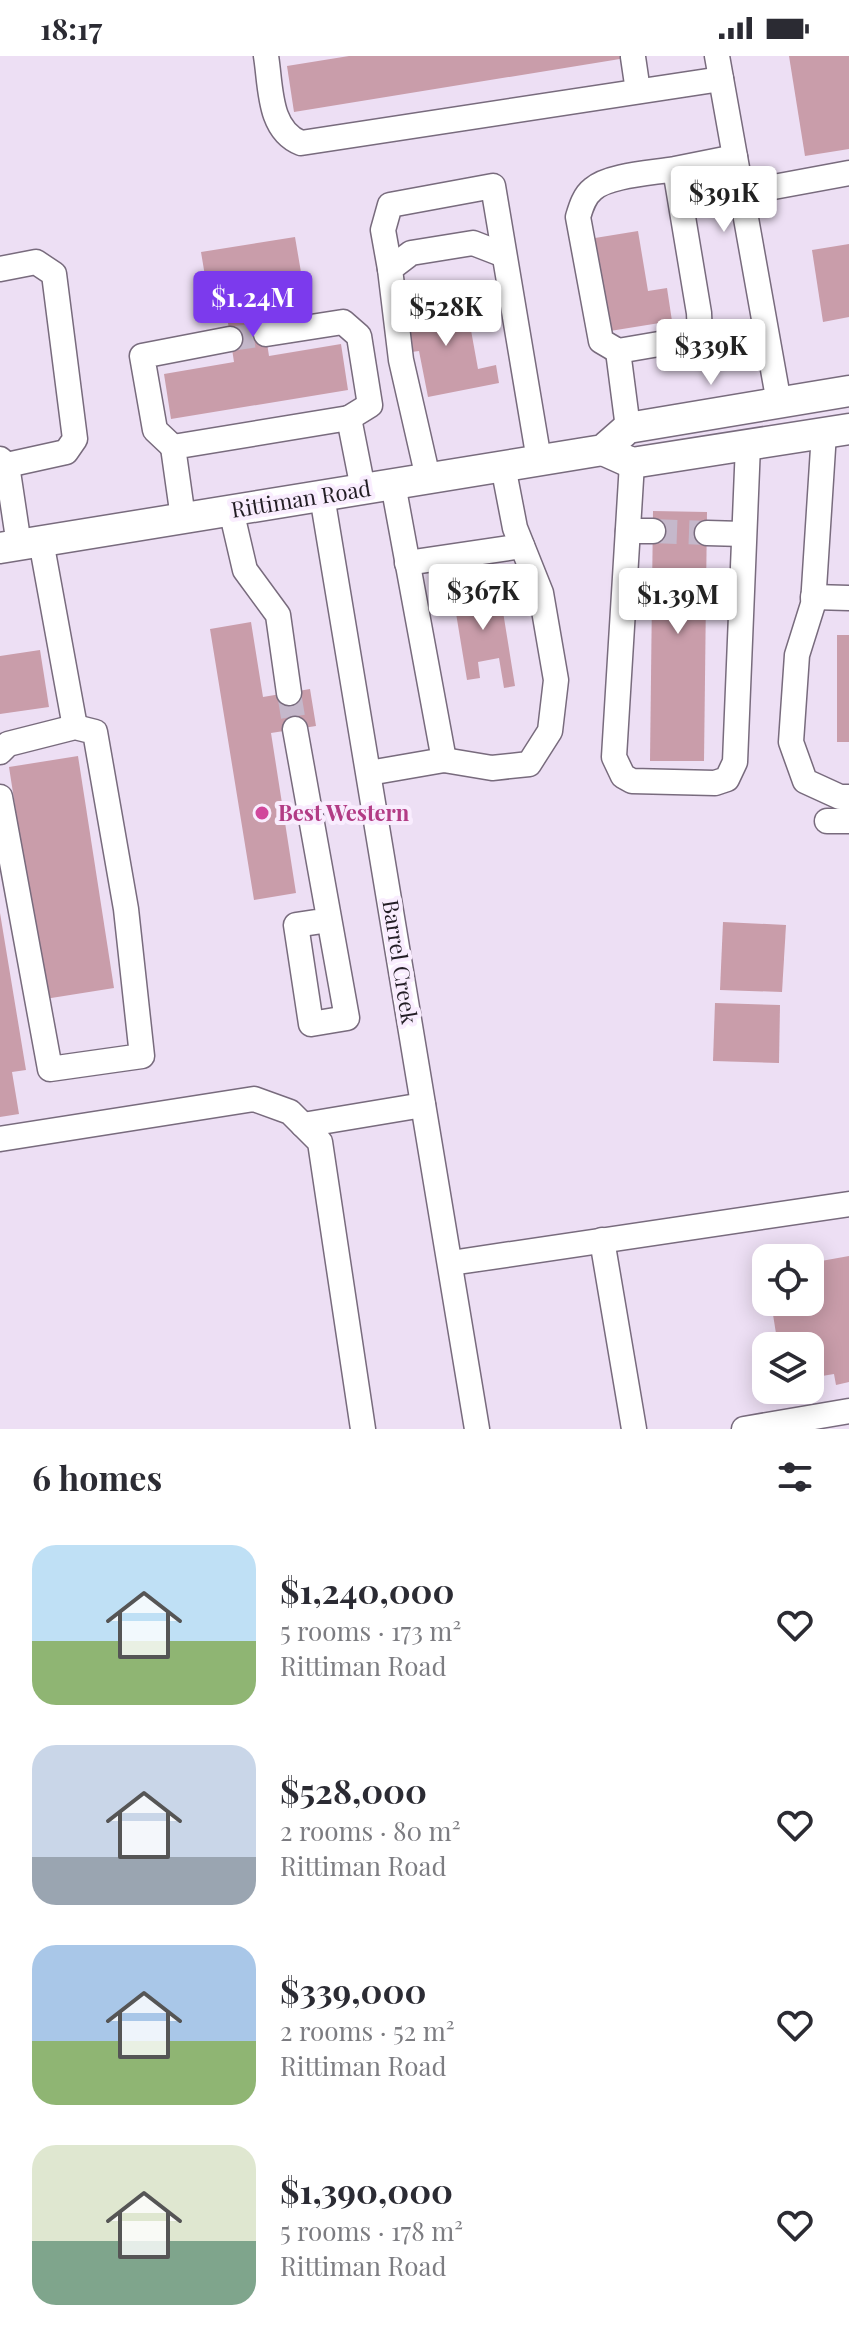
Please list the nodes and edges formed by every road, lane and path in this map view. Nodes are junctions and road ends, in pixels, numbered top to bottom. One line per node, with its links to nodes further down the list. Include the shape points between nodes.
1 (266, 56): 4 (street, via 277,121 283,132 301,143)
2 (633, 57): 4 (street)
3 (719, 67): 4 (street); 5 (street)
4 (638, 91)
5 (735, 157): 6 (street); 8 (street)
6 (675, 169): 14 (street, via 700,337); 14 (street, via 608,181 582,202 578,217 601,341)
7 (849, 173): 8 (street)
8 (741, 193): 16 (street)
9 (504, 255): 11 (street, via 473,243 411,253); 11 (street, via 493,186 390,205 383,230); 23 (street)
10 (0, 269): 24 (street, via 36,262 54,274 75,439 66,452)
11 (390, 269): 27 (street, via 401,360)
12 (266, 334): 17 (street, via 343,322 359,336 370,405)
13 (230, 339): 21 (street, via 142,356 155,430)
14 (618, 351): 18 (street)
15 (849, 391): 16 (main road)
16 (779, 403): 18 (main road)
17 (349, 418): 21 (street); 29 (street)
18 (628, 428): 22 (main road)
19 (837, 431): 20 (main road); 40 (street)
20 (748, 445): 25 (main road); 36 (street)
21 (173, 447): 32 (street)
22 (603, 450): 23 (main road, Rittiman Road); 25 (main road)
23 (539, 460): 26 (main road, Rittiman Road)
24 (3, 462): 37 (street)
25 (632, 463): 33 (street)
26 (503, 466): 27 (main road, Rittiman Road); 38 (street)
27 (428, 478): 28 (main road, Rittiman Road)
28 (393, 484): 29 (main road, Rittiman Road); 39 (street)
29 (363, 489): 30 (main road, Rittiman Road)
30 (322, 496): 31 (main road, Rittiman Road); 47 (street, Barrel Creek)
31 (231, 510): 32 (main road, Rittiman Road); 42 (street, via 245,570 278,615)
32 (183, 518): 37 (main road, Rittiman Road)
33 (628, 531): 34 (street); 36 (street, via 614,746 618,767 632,781 715,783 732,771)
34 (653, 531)
35 (707, 533): 36 (street)
36 (743, 534)
37 (20, 545): 43 (street)
38 (522, 546): 39 (street); 46 (street, via 541,593 556,680 550,731 529,764 492,768)
39 (407, 563): 46 (street)
40 (813, 597): 41 (street); 49 (street, via 797,655 791,742 805,781)
41 (849, 598)
42 (289, 693)
43 (75, 727): 45 (street, via 8,744); 48 (street, via 95,732 126,909 142,1056 50,1069)
44 (295, 729): 50 (street)
45 (0, 752)
46 (444, 760): 47 (street)
47 (369, 773): 51 (street, Barrel Creek)
48 (0, 797)
49 (849, 797)
50 (329, 920)
51 (423, 1105): 52 (street); 56 (street, Barrel Creek)
52 (303, 1125): 53 (street, via 290,1112 254,1099); 59 (street, via 320,1142)
53 (0, 1139)
54 (849, 1204): 55 (street)
55 (602, 1240): 56 (street); 61 (street)
56 (451, 1263): 60 (street, Barrel Creek)
57 (849, 1411): 58 (street)
58 (772, 1427): 62 (street)
59 (363, 1429)
60 (477, 1429)
61 (634, 1429)
62 (744, 1429)

